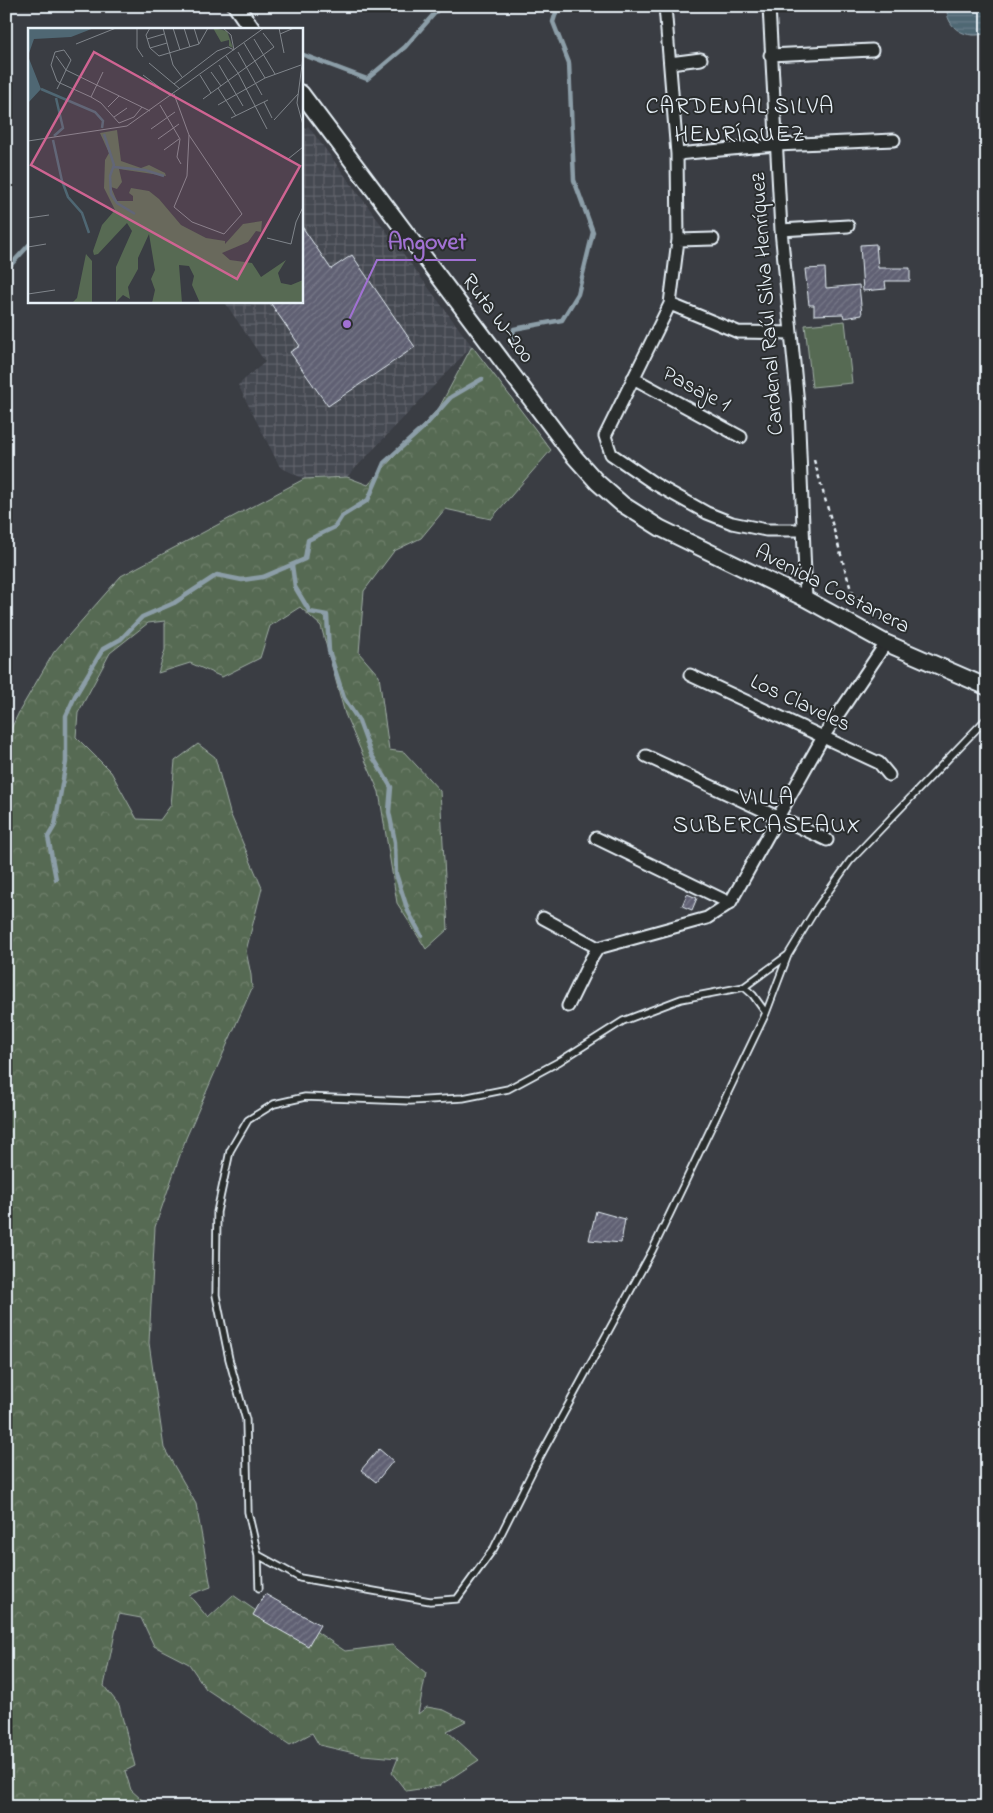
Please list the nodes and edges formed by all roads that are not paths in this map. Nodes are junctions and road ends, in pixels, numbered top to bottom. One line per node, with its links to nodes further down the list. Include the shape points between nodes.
1 (236, 6): 4 (street)
2 (665, 6): 8 (street)
3 (769, 6): 6 (street, Cardenal Raúl Silva Henríquez)
4 (251, 28)
5 (872, 50): 6 (street)
6 (770, 56): 11 (street, Cardenal Raúl Silva Henríquez)
7 (701, 60): 8 (street)
8 (670, 63): 12 (street)
9 (302, 93): 21 (street, Ruta W-200, via 572,454 622,504)
10 (894, 140): 11 (street)
11 (776, 145): 12 (street); 14 (street, Cardenal Raúl Silva Henríquez)
12 (677, 154): 16 (street)
13 (848, 226): 14 (street)
14 (781, 230): 18 (street, Cardenal Raúl Silva Henríquez)
15 (713, 239): 16 (street)
16 (678, 240): 17 (street)
17 (670, 304): 18 (street, via 738,332); 19 (street)
18 (791, 333): 22 (street, Cardenal Raúl Silva Henríquez, via 798,404)
19 (633, 378): 20 (street, Pasaje 1); 22 (street, via 605,436 611,454 655,484 732,524 766,530)
20 (740, 436)
21 (660, 528): 23 (street, Avenida Costanera)
22 (803, 530): 23 (street, Cardenal Raúl Silva Henríquez)
23 (806, 599): 24 (street, Avenida Costanera)
24 (886, 643): 26 (street, Avenida Costanera); 28 (street)
25 (690, 675): 28 (street, Los Claveles)
26 (986, 683)
27 (987, 718): 37 (lane, via 850,861)
28 (823, 736): 30 (street, Los Claveles, via 879,763); 31 (street)
29 (646, 756): 31 (street)
30 (889, 775)
31 (778, 816): 33 (street); 34 (street)
32 (596, 838): 34 (street)
33 (827, 840)
34 (730, 903): 36 (street, via 707,918)
35 (543, 918): 36 (street)
36 (598, 948): 39 (street)
37 (788, 954): 38 (lane); 40 (lane)
38 (744, 987): 40 (lane); 41 (lane, via 681,999 623,1021 508,1089 463,1098 419,1100 305,1097 274,1104 248,1120 230,1151 217,1212 216,1295 246,1420 248,1512)
39 (568, 1006)
40 (766, 1013): 41 (lane, via 652,1251 494,1548 458,1599 430,1601 300,1578)
41 (258, 1555): 42 (lane)
42 (260, 1588)

